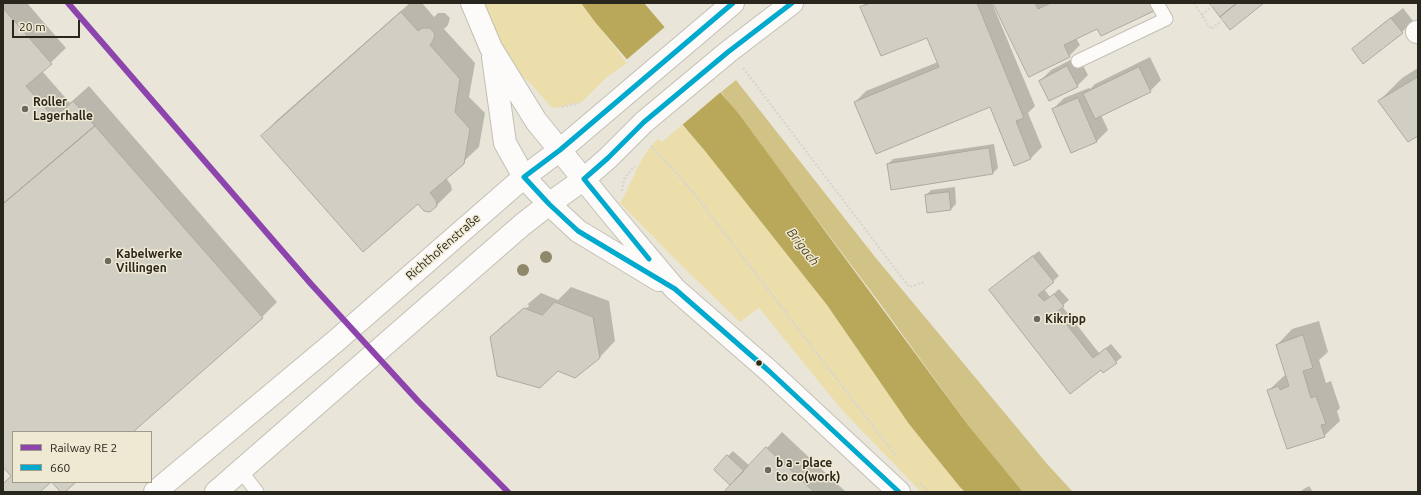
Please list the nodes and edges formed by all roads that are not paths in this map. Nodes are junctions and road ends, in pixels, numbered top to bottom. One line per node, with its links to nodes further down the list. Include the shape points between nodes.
1 (472, 3): 5 (street)
2 (732, 3): 7 (street, Richthofenstraße)
3 (792, 3): 9 (street, via 735,59 644,122)
4 (1157, 3): 6 (lane, via 1166,19)
5 (491, 48): 7 (street, via 536,121); 8 (street, via 505,143)
6 (1078, 61)
7 (560, 150): 8 (street, Richthofenstraße); 9 (street)
8 (524, 177): 10 (street); 13 (street, Richthofenstraße, via 337,340)
9 (584, 179): 10 (street); 11 (street)
10 (549, 204): 11 (street, via 578,231); 12 (street)
11 (675, 289): 16 (street, via 769,371)
12 (241, 471): 14 (street); 15 (lane)
13 (155, 492)
14 (216, 492)
15 (257, 492)
16 (899, 492)

